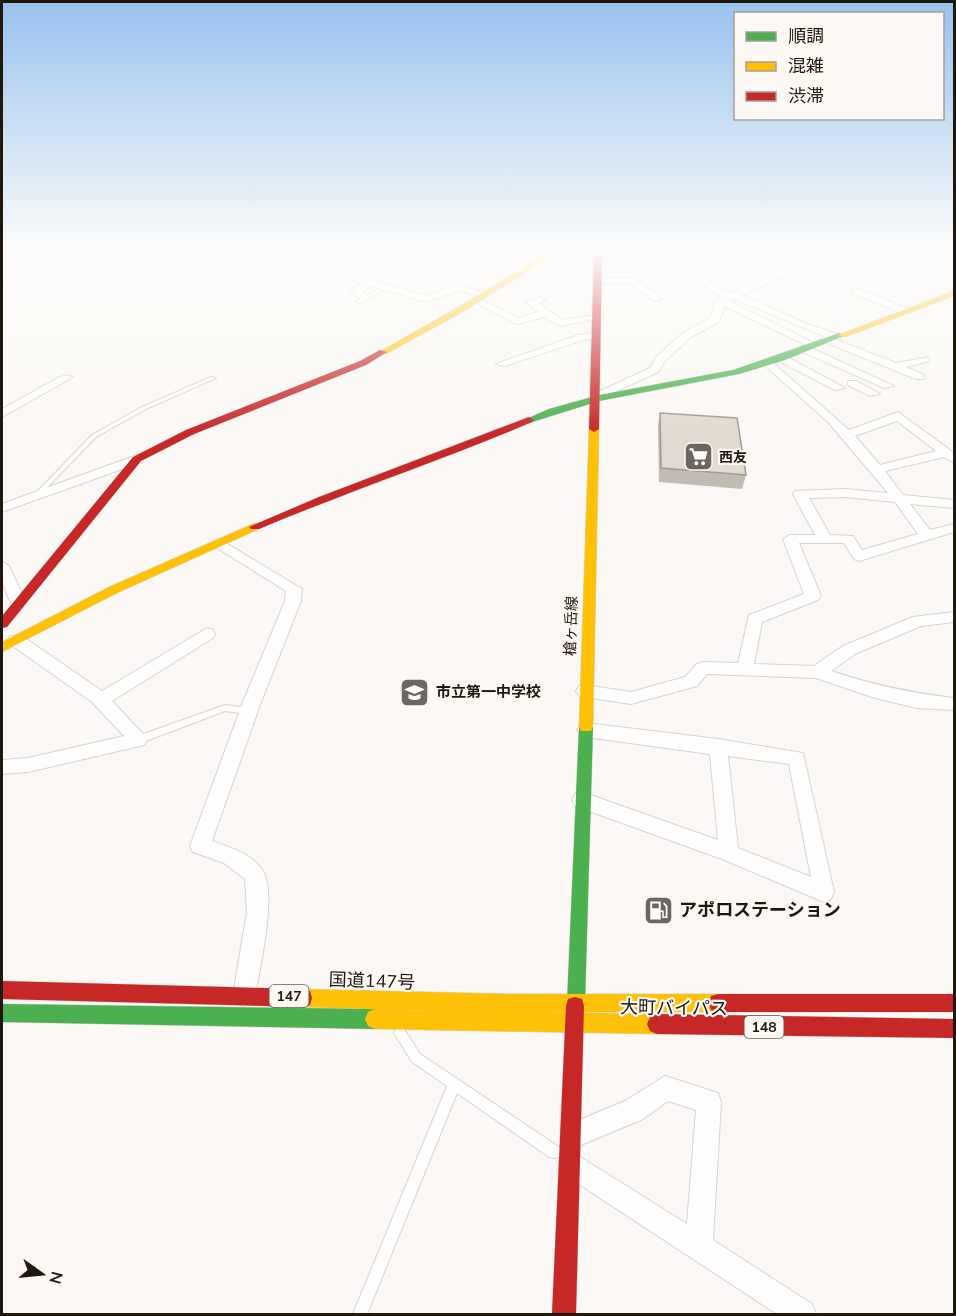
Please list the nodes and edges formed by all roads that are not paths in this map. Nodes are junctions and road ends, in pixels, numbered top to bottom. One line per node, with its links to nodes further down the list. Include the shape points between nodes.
1 (454, 311): 30 (main road, via 363,363 190,432)
2 (502, 311): 8 (street, via 517,321)
3 (596, 311): 9 (main road, 槍ヶ岳線)
4 (717, 311): 25 (street, via 715,320 687,335 660,359 654,370)
5 (757, 311): 11 (street)
6 (765, 311): 11 (street, via 803,326)
7 (908, 312): 11 (main road)
8 (546, 313): 9 (street, via 560,323)
9 (596, 318): 10 (main road, 槍ヶ岳線)
10 (595, 336): 15 (street); 25 (main road, 槍ヶ岳線)
11 (819, 342): 12 (main road); 16 (street); 17 (street)
12 (781, 358): 14 (main road); 23 (street)
13 (925, 359): 16 (street)
14 (767, 363): 25 (main road, via 721,376); 26 (street, via 781,379)
15 (501, 364)
16 (894, 367): 19 (street)
17 (867, 376): 21 (street); 22 (street)
18 (67, 377): 27 (street)
19 (920, 377)
20 (213, 378): 32 (lane, via 144,408 94,436)
21 (852, 383): 23 (street); 24 (street)
22 (888, 386)
23 (839, 388): 26 (street)
24 (874, 394)
25 (593, 398): 39 (main road, via 561,406 492,436 324,496); 48 (main road, 槍ヶ岳線)
26 (811, 400): 28 (street)
27 (2, 414)
28 (847, 435): 29 (street, via 898,416); 31 (street)
29 (950, 456): 31 (street)
30 (137, 459): 32 (street); 41 (main road)
31 (875, 470): 33 (street)
32 (37, 496): 35 (street)
33 (899, 498): 34 (street); 37 (street); 38 (street, via 800,494)
34 (954, 504)
35 (2, 508)
36 (954, 528): 37 (street)
37 (928, 537): 38 (street, via 859,556 848,539)
38 (825, 539): 46 (street, via 790,539 813,596 755,619)
39 (219, 543): 45 (main road, via 113,590); 51 (street, via 294,589 293,601)
40 (2, 566): 41 (street)
41 (18, 602): 43 (main road)
42 (954, 617): 47 (street, via 919,621 849,650)
43 (2, 624)
44 (207, 634): 49 (street)
45 (9, 644): 49 (street)
46 (746, 668): 47 (street); 48 (street, via 703,668 691,682 631,698)
47 (817, 672): 50 (street, via 875,692)
48 (585, 691): 52 (main road, 槍ヶ岳線)
49 (101, 700): 53 (street)
50 (954, 705)
51 (249, 711): 53 (lane, via 225,708); 60 (street, via 200,846 231,856 255,875 258,912)
52 (586, 730): 54 (street); 56 (main road, 槍ヶ岳線)
53 (138, 740): 55 (street, via 28,765)
54 (718, 746): 57 (street); 57 (street, via 797,758 824,892)
55 (2, 766)
56 (582, 800): 57 (street); 61 (main road, 槍ヶ岳線)
57 (729, 853)
58 (2, 990): 59 (main road, 国道147号 / 147)
59 (142, 993): 60 (main road, 国道147号 / 147); 64 (lane)
60 (244, 994): 61 (main road, 国道147号 / 147)
61 (576, 1003): 62 (main road, 大町バイパス / 148); 66 (main road)
62 (954, 1004)
63 (2, 1013): 64 (main road, 147)
64 (134, 1016): 65 (main road, 147)
65 (392, 1021): 66 (main road, 147); 68 (lane, via 416,1058)
66 (573, 1024): 67 (main road, 大町バイパス / 148); 69 (main road)
67 (954, 1029)
68 (454, 1084): 69 (lane); 71 (lane)
69 (570, 1150): 70 (street); 70 (street, via 665,1088 709,1102); 72 (main road)
70 (699, 1248): 73 (street)
71 (360, 1314)
72 (564, 1314)
73 (802, 1314)

